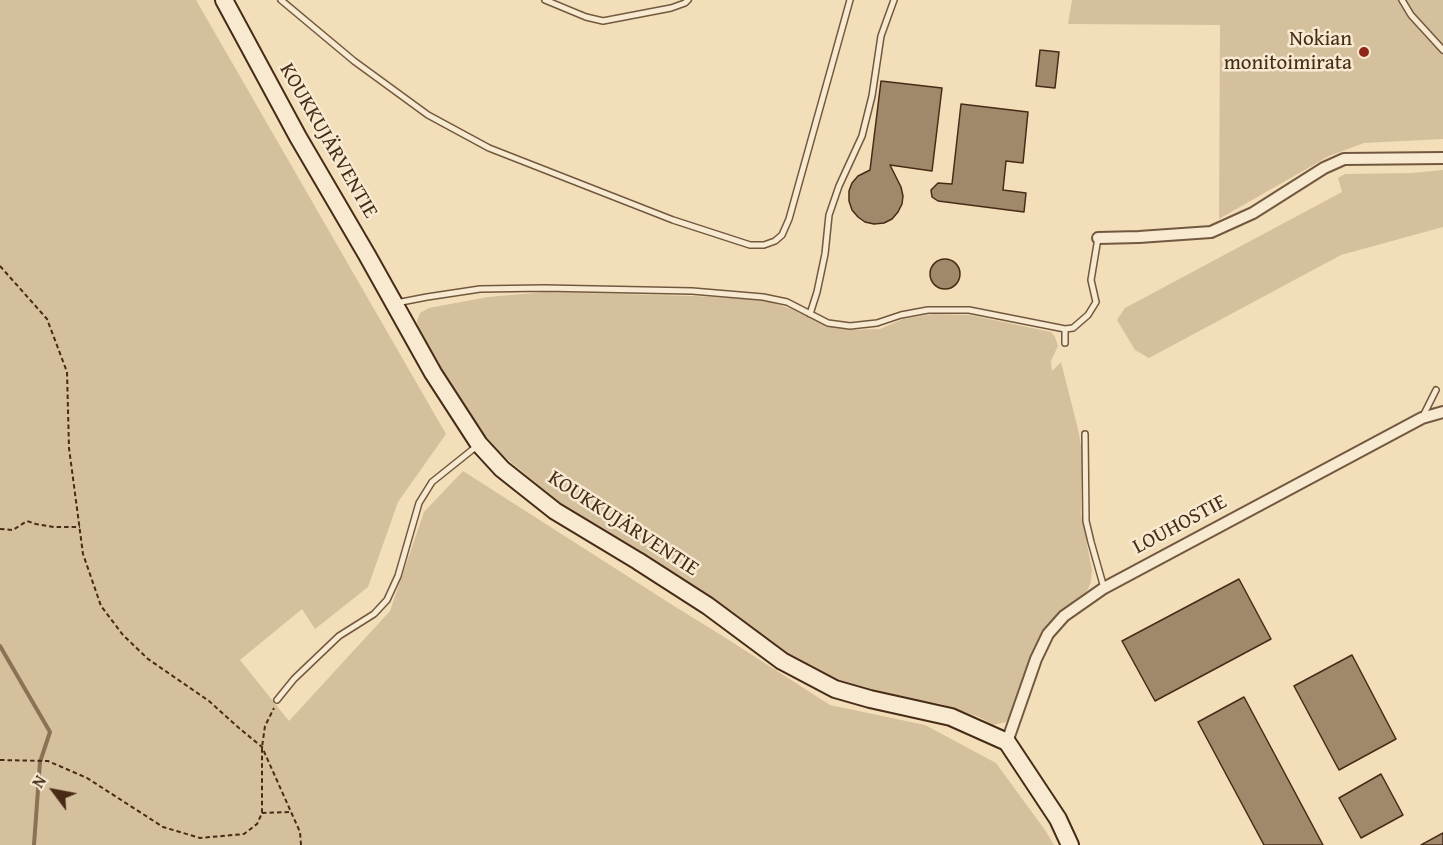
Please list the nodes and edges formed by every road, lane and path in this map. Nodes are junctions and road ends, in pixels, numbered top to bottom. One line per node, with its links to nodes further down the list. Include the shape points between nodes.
1 (224, 0): 12 (street, KOUKKUJÄRVENTIE)
2 (282, 0): 5 (lane, via 354,61 428,115 489,148 673,220 764,245 782,235 789,219)
3 (545, 0): 4 (lane, via 603,21 672,8)
4 (688, 0)
5 (850, 0)
6 (894, 0): 13 (lane, via 881,36 862,136 830,215 818,292)
7 (1402, 0): 8 (lane)
8 (1443, 50)
9 (1443, 158): 10 (street, via 1344,159 1253,213 1211,232)
10 (1098, 238): 14 (lane, via 1091,280 1096,302 1088,315)
11 (0, 266): 21 (path, via 47,319 67,372 69,448)
12 (395, 304): 13 (lane, via 480,289 680,291 763,297 787,302); 20 (street, KOUKKUJÄRVENTIE)
13 (810, 314): 14 (lane, via 828,323 850,326 928,310 969,310)
14 (1065, 329): 15 (lane)
15 (1065, 343)
16 (1436, 390): 18 (lane)
17 (1443, 412): 18 (street, LOUHOSTIE)
18 (1422, 417): 23 (street, LOUHOSTIE)
19 (1085, 435): 23 (lane, via 1086,521)
20 (479, 444): 24 (lane, via 432,482 418,503 398,576 387,600 374,614 339,636); 25 (street, KOUKKUJÄRVENTIE, via 502,469 555,511 708,606 782,661 835,689 951,717)
21 (80, 527): 22 (path, via 27,521 13,530); 26 (path, via 83,554 101,606 123,635 148,659 209,701)
22 (0, 529)
23 (1104, 588): 25 (street, LOUHOSTIE, via 1064,616 1048,634)
24 (277, 700): 26 (path, via 265,726)
25 (1008, 742): 31 (street, via 1058,819)
26 (262, 747): 28 (path); 29 (path)
27 (0, 760): 29 (path, via 48,761 87,778 163,827 200,838 244,834)
28 (292, 812): 29 (path); 30 (path)
29 (262, 813)
30 (301, 845)
31 (1070, 845)

